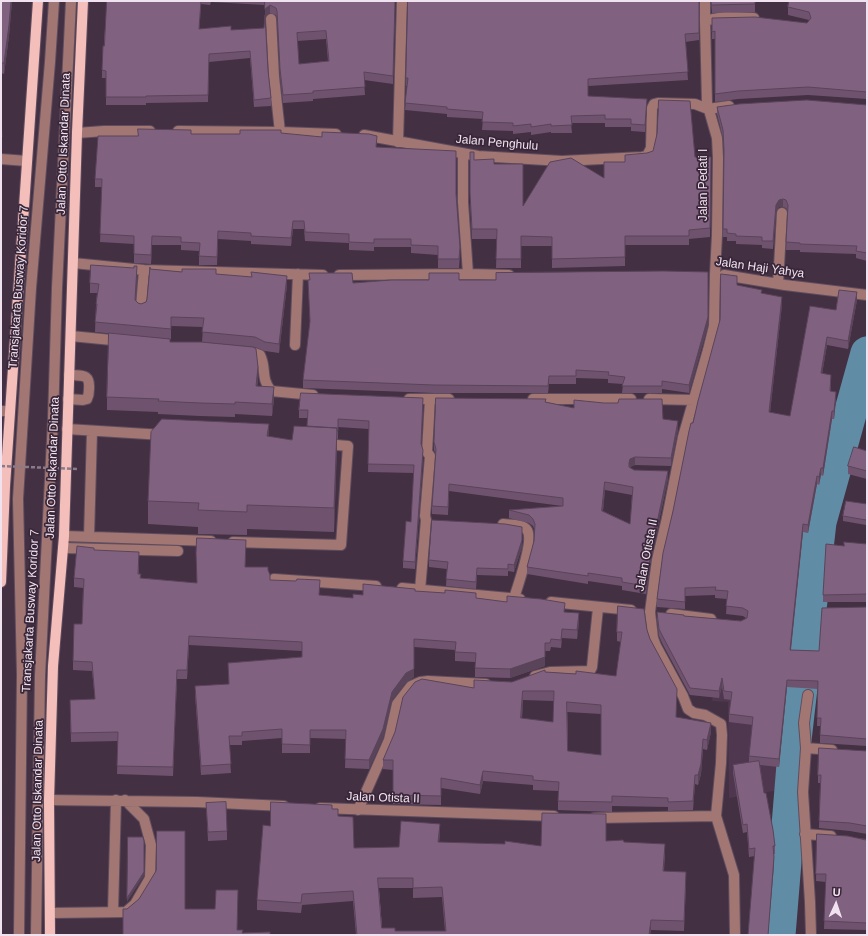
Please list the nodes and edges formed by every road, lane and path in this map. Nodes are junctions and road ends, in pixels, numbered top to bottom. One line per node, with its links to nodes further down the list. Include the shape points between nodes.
1 (38, 1): 17 (main road)
2 (54, 1): 77 (street, Transjakarta Busway Koridor 7, via 30,288 18,499 22,676)
3 (71, 1): 78 (street, Transjakarta Busway Koridor 7, via 40,676)
4 (83, 1): 13 (main road, Jalan Otto Iskandar Dinata)
5 (402, 1): 14 (street)
6 (705, 1): 9 (street, Jalan Pedati I)
7 (271, 19): 12 (street)
8 (766, 19): 9 (street, via 725,17)
9 (704, 20): 11 (street, Jalan Pedati I)
10 (738, 105): 11 (street, Jalan Penghulu)
11 (708, 109): 15 (street, Jalan Penghulu, via 695,104 654,104 651,148 647,156 642,157 562,161); 23 (street, Jalan Pedati I, via 717,138 718,158 717,235)
12 (280, 132): 13 (street, Jalan Penghulu); 14 (street, Jalan Penghulu, via 352,134)
13 (77, 133): 19 (main road, Jalan Otto Iskandar Dinata)
14 (398, 142): 15 (street, Jalan Penghulu)
15 (463, 154): 22 (street)
16 (1, 159): 17 (street)
17 (27, 161): 40 (main road)
18 (782, 213): 25 (street)
19 (73, 262): 20 (street); 28 (main road, Jalan Otto Iskandar Dinata)
20 (144, 270): 21 (street); 27 (street)
21 (298, 274): 22 (street); 30 (street)
22 (468, 274): 24 (street)
23 (711, 274): 25 (street, Jalan Haji Yahya); 39 (street, Jalan Otista II, via 714,326)
24 (517, 275)
25 (778, 284): 26 (street, Jalan Haji Yahya)
26 (867, 294)
27 (141, 307)
28 (71, 336): 29 (street); 32 (main road, Jalan Otto Iskandar Dinata)
29 (132, 342)
30 (295, 345)
31 (231, 351): 33 (street, via 260,355 265,384 271,391)
32 (69, 375): 38 (main road, Jalan Otto Iskandar Dinata); 38 (street, via 86,377 90,382 87,399)
33 (324, 396)
34 (399, 398): 35 (street)
35 (430, 399): 36 (street); 55 (street, via 427,452 430,456 425,516 431,520)
36 (462, 399)
37 (526, 399): 39 (street)
38 (68, 400): 41 (main road, Jalan Otto Iskandar Dinata)
39 (694, 400): 58 (street, Jalan Otista II, via 672,473)
40 (5, 411): 47 (main road)
41 (67, 429): 42 (street); 49 (main road, Jalan Otto Iskandar Dinata)
42 (92, 431): 43 (street); 50 (street)
43 (170, 435)
44 (317, 444): 50 (street, via 348,446 341,545)
45 (1, 466): 46 (path, bridge)
46 (77, 469)
47 (3, 486): 54 (main road)
48 (491, 524): 56 (street, via 522,526 529,534 528,548)
49 (64, 536): 50 (street); 51 (main road, Jalan Otto Iskandar Dinata)
50 (89, 537)
51 (63, 548): 52 (street); 65 (main road, Jalan Otto Iskandar Dinata, via 53,666)
52 (178, 551)
53 (274, 579): 55 (street)
54 (1, 582)
55 (420, 590): 56 (street)
56 (514, 598): 57 (street)
57 (598, 608): 58 (street); 60 (street, via 590,671 550,672)
58 (650, 612): 59 (street); 70 (street, Jalan Otista II, via 656,646 688,709 721,724 722,749)
59 (722, 620)
60 (524, 681)
61 (500, 684): 69 (street, via 428,681 411,686 397,704 389,740)
62 (808, 695): 63 (street, via 804,723)
63 (806, 748): 64 (street); 73 (street, via 803,792)
64 (844, 751)
65 (49, 800): 66 (street); 76 (main road, Jalan Otto Iskandar Dinata)
66 (120, 800): 67 (street); 75 (street); 75 (street, via 144,819 151,845 150,878 135,904 126,912)
67 (297, 807)
68 (312, 808): 69 (street, Jalan Otista II)
69 (358, 810): 71 (street, Jalan Otista II)
70 (716, 816): 72 (street); 80 (street, Jalan Otista II, via 734,875)
71 (563, 817)
72 (587, 818)
73 (805, 834): 74 (street); 81 (street)
74 (842, 837)
75 (113, 912): 76 (street)
76 (50, 913): 79 (main road, Jalan Otto Iskandar Dinata)
77 (19, 935)
78 (36, 935)
79 (50, 935)
80 (735, 935)
81 (811, 935)

